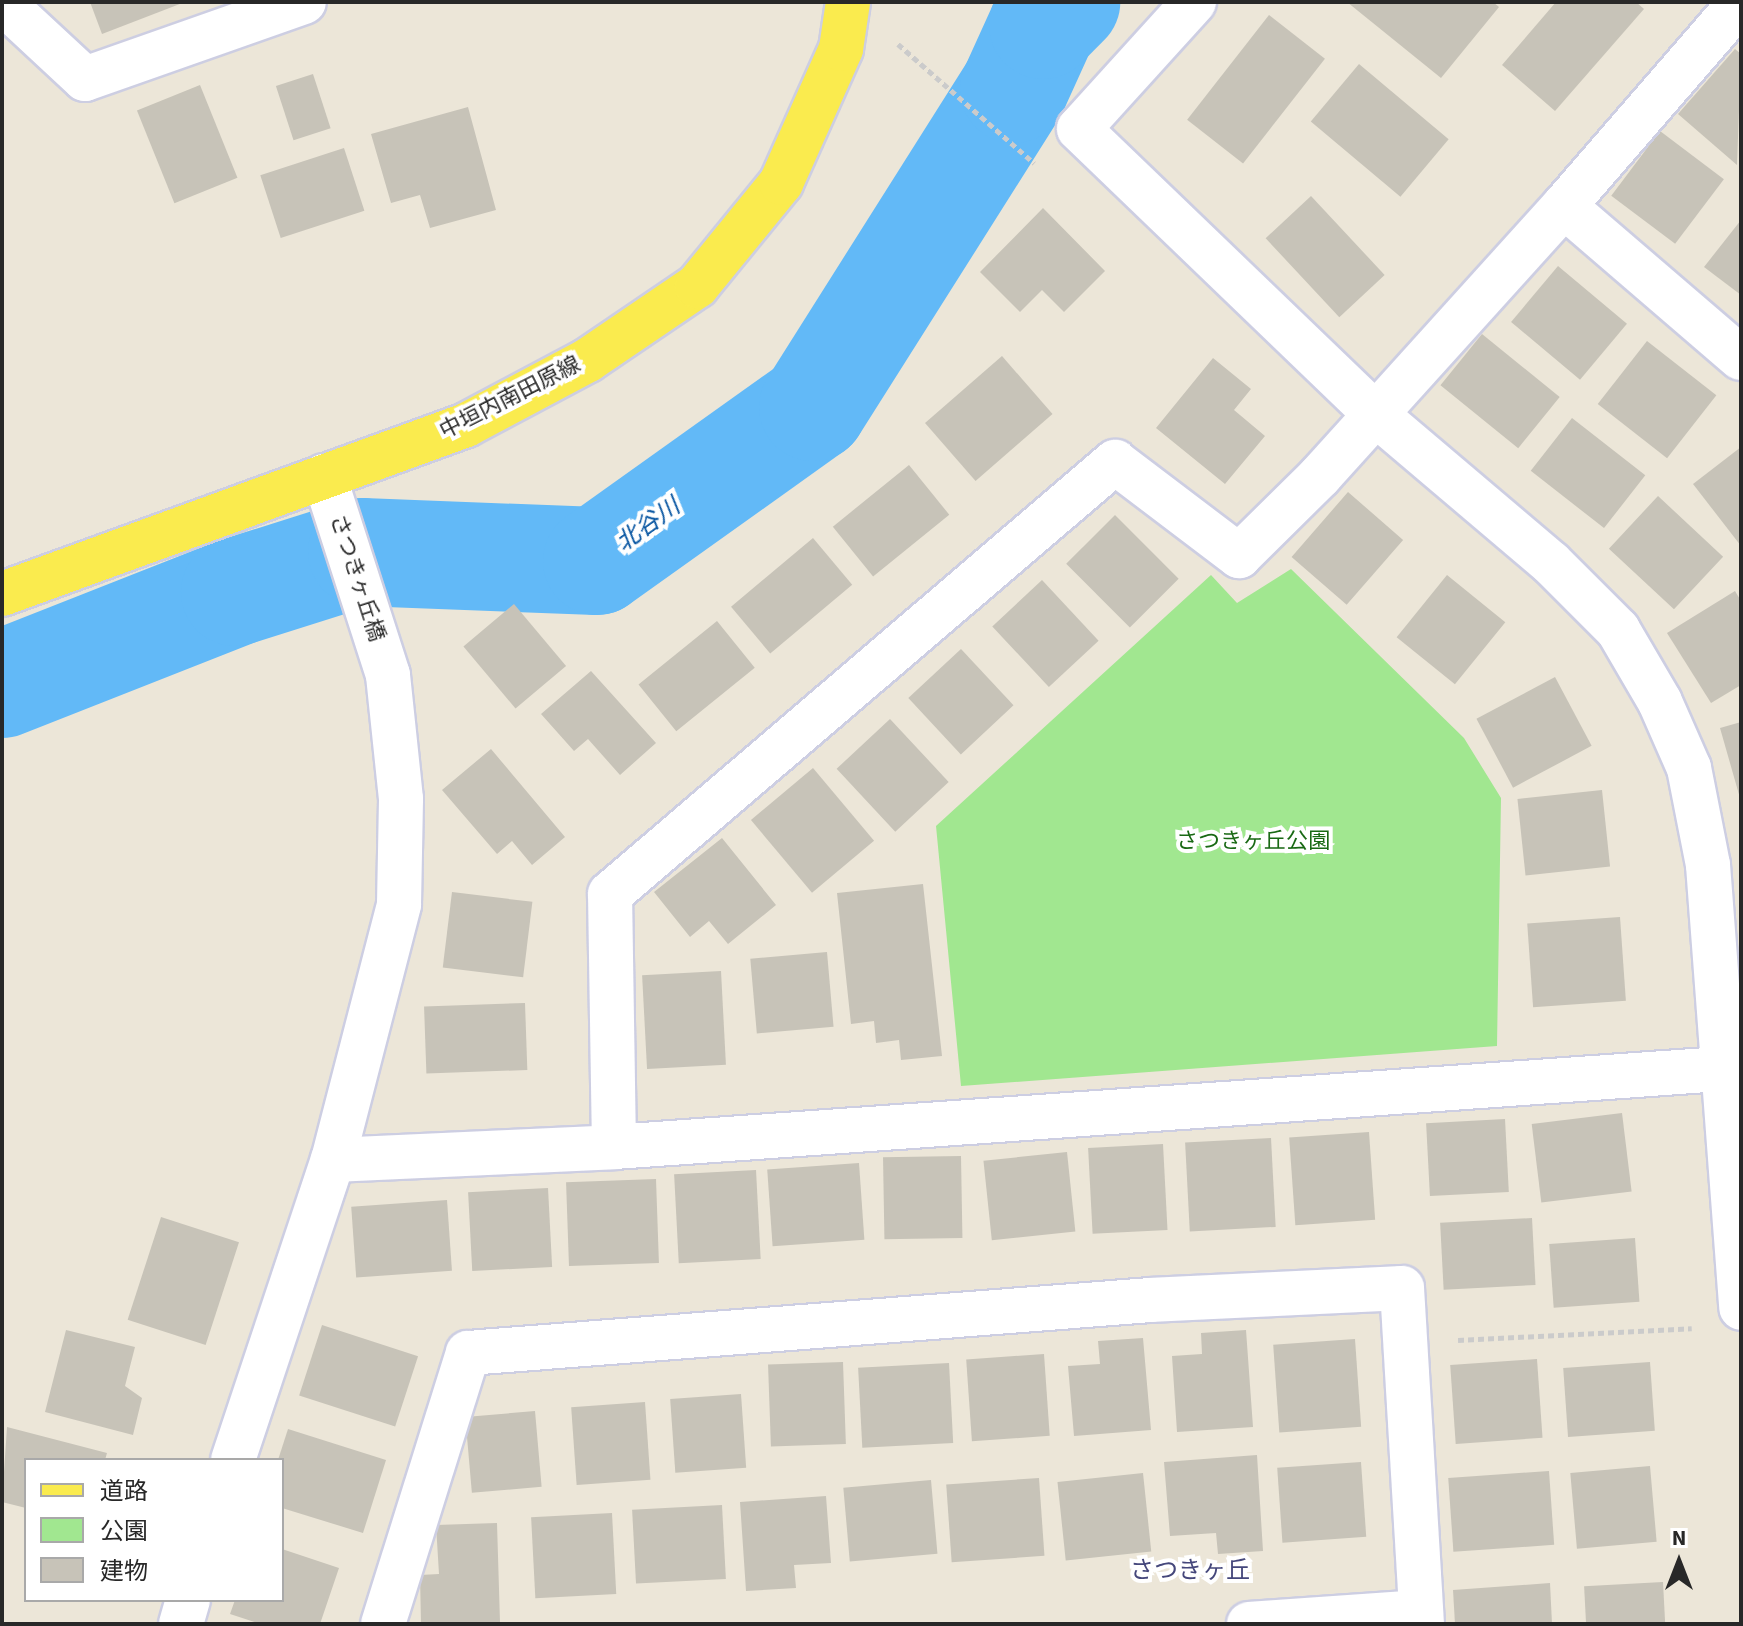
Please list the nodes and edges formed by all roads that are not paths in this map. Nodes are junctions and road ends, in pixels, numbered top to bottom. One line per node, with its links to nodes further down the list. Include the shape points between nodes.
1 (2, 2): 6 (street, via 85,79)
2 (304, 2): 6 (street)
3 (848, 2): 10 (main road, 中垣内南田原線, via 841,49 781,183 697,286 588,360 466,425)
4 (1194, 2): 9 (street, via 1079,129)
5 (1741, 2): 7 (street)
6 (257, 9)
7 (1564, 206): 8 (street); 9 (street)
8 (1741, 358)
9 (1373, 412): 12 (street, via 1551,563 1618,630 1660,702 1689,768 1708,865); 13 (street, via 1320,476 1239,556 1115,462 610,894)
10 (325, 478): 11 (main road, 中垣内南田原線); 14 (street, さつきヶ丘橋, via 388,675 401,799 399,904)
11 (2, 594)
12 (1721, 1069): 13 (street); 15 (street)
13 (614, 1147): 14 (street)
14 (333, 1160): 16 (street, さつきヶ丘橋)
15 (1725, 1318)
16 (234, 1458)
17 (187, 1602): 19 (street)
18 (1421, 1618): 20 (street, via 1402,1288 1150,1300 468,1353); 21 (street)
19 (181, 1624)
20 (383, 1624)
21 (1249, 1624)

